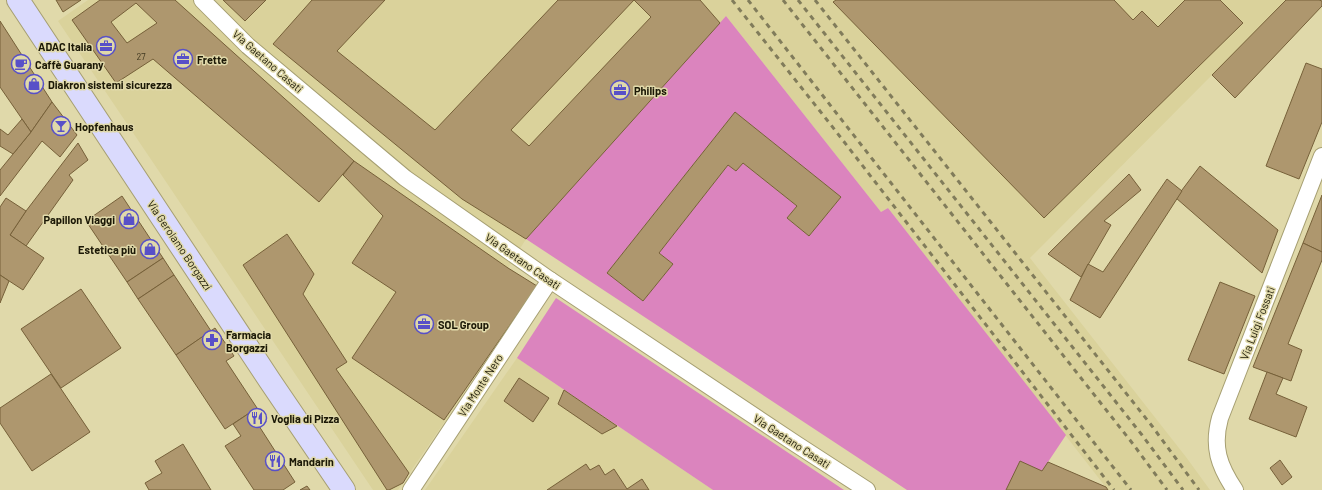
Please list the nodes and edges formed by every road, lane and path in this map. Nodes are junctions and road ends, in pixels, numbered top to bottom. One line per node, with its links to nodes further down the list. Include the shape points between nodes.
1 (18, 0): 5 (main road, Via Gerolamo Borgazzi)
2 (202, 0): 4 (street, Via Gaetano Casati, via 248,46 405,178)
3 (1322, 156): 8 (street, Via Luigi Fossati, via 1217,428 1220,461 1224,474)
4 (550, 280): 6 (street, Via Monte Nero); 7 (street, Via Gaetano Casati)
5 (344, 490)
6 (411, 490)
7 (867, 490)
8 (1236, 490)

